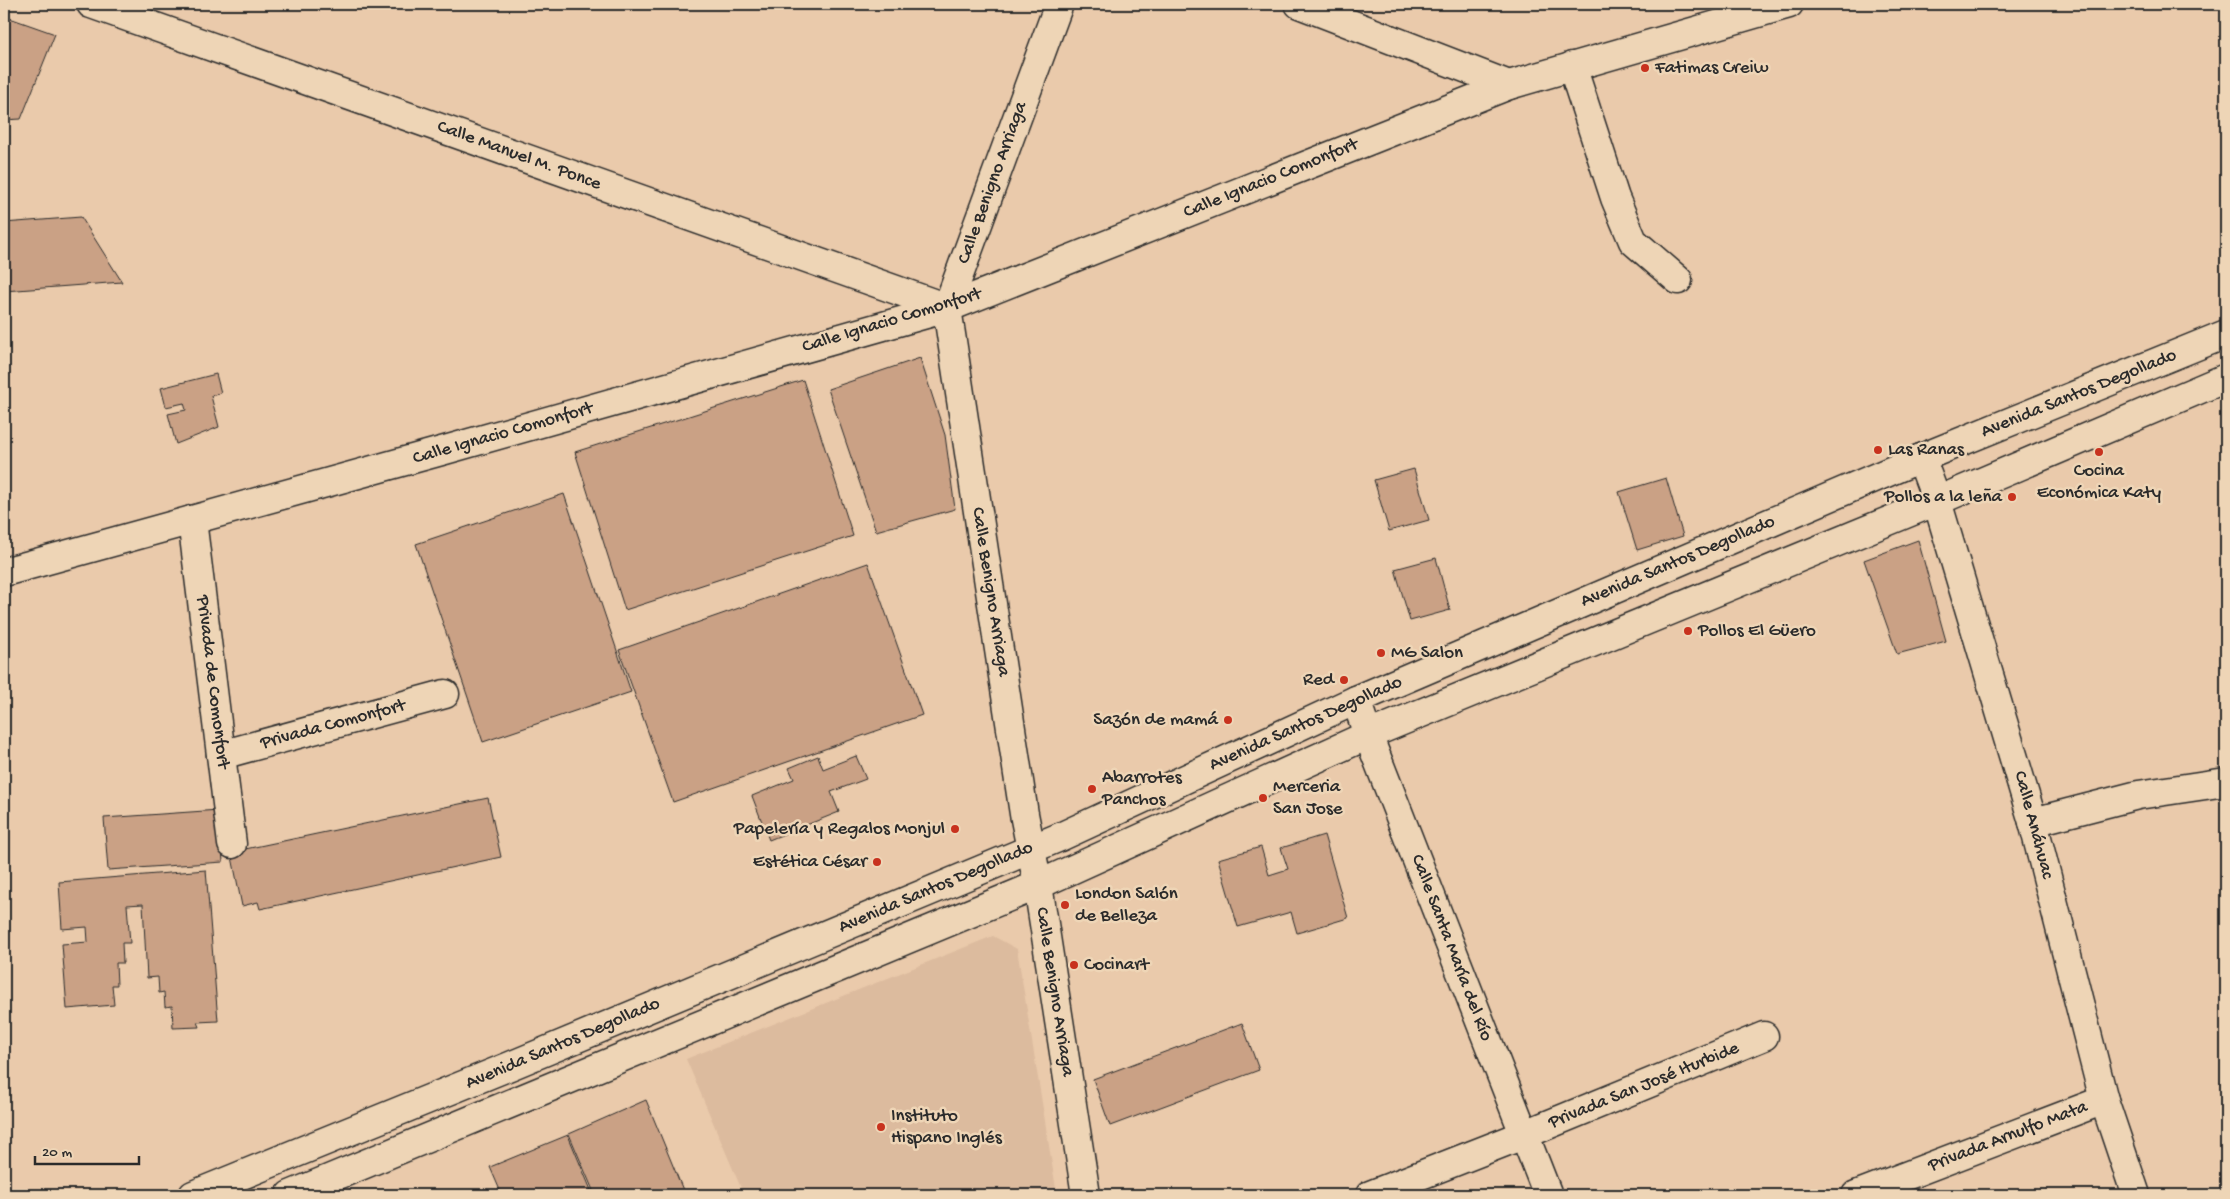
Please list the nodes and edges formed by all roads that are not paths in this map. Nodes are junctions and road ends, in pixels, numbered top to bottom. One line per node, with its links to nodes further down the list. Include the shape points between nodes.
1 (92, 4): 8 (street, Calle Manuel M. Ponce)
2 (1059, 4): 8 (street, Calle Benigno Arriaga)
3 (1300, 4): 6 (street)
4 (1786, 4): 5 (street, Calle Ignacio Comonfort)
5 (1572, 66): 6 (street, Calle Ignacio Comonfort); 7 (street, via 1614,198 1633,241)
6 (1509, 85): 8 (street, Calle Ignacio Comonfort)
7 (1678, 280)
8 (947, 308): 13 (street, Calle Ignacio Comonfort); 22 (street, Calle Benigno Arriaga)
9 (2226, 334): 11 (street, Avenida Santos Degollado)
10 (2226, 378): 12 (street, Avenida Santos Degollado)
11 (1921, 458): 12 (street, Calle Anáhuac); 16 (street, Avenida Santos Degollado)
12 (1937, 501): 17 (street, Avenida Santos Degollado); 20 (street, Calle Anáhuac)
13 (192, 520): 14 (street, Calle Ignacio Comonfort); 18 (street, Privada de Comonfort)
14 (4, 572)
15 (445, 694): 18 (street, Privada Comonfort)
16 (1356, 700): 17 (street, Calle Santa María del Río); 22 (street, Avenida Santos Degollado)
17 (1368, 735): 23 (street, Avenida Santos Degollado); 26 (street, Calle Santa María del Río)
18 (221, 755): 21 (street, Privada de Comonfort)
19 (2226, 782): 20 (street, via 2138,795)
20 (2033, 822): 25 (street, Calle Anáhuac)
21 (232, 844)
22 (1030, 848): 23 (street, Calle Benigno Arriaga); 27 (street, Avenida Santos Degollado)
23 (1038, 886): 28 (street, Avenida Santos Degollado); 29 (street, Calle Benigno Arriaga)
24 (1764, 1036): 26 (street, Privada San José Iturbide)
25 (2104, 1100): 32 (street, Privada Arnulfo Mata); 33 (street, Calle Anáhuac)
26 (1524, 1135): 30 (street, Privada San José Iturbide); 31 (street, Calle Santa María del Río)
27 (193, 1195)
28 (290, 1195)
29 (1086, 1195)
30 (1370, 1195)
31 (1548, 1195)
32 (1856, 1195)
33 (2136, 1195)

